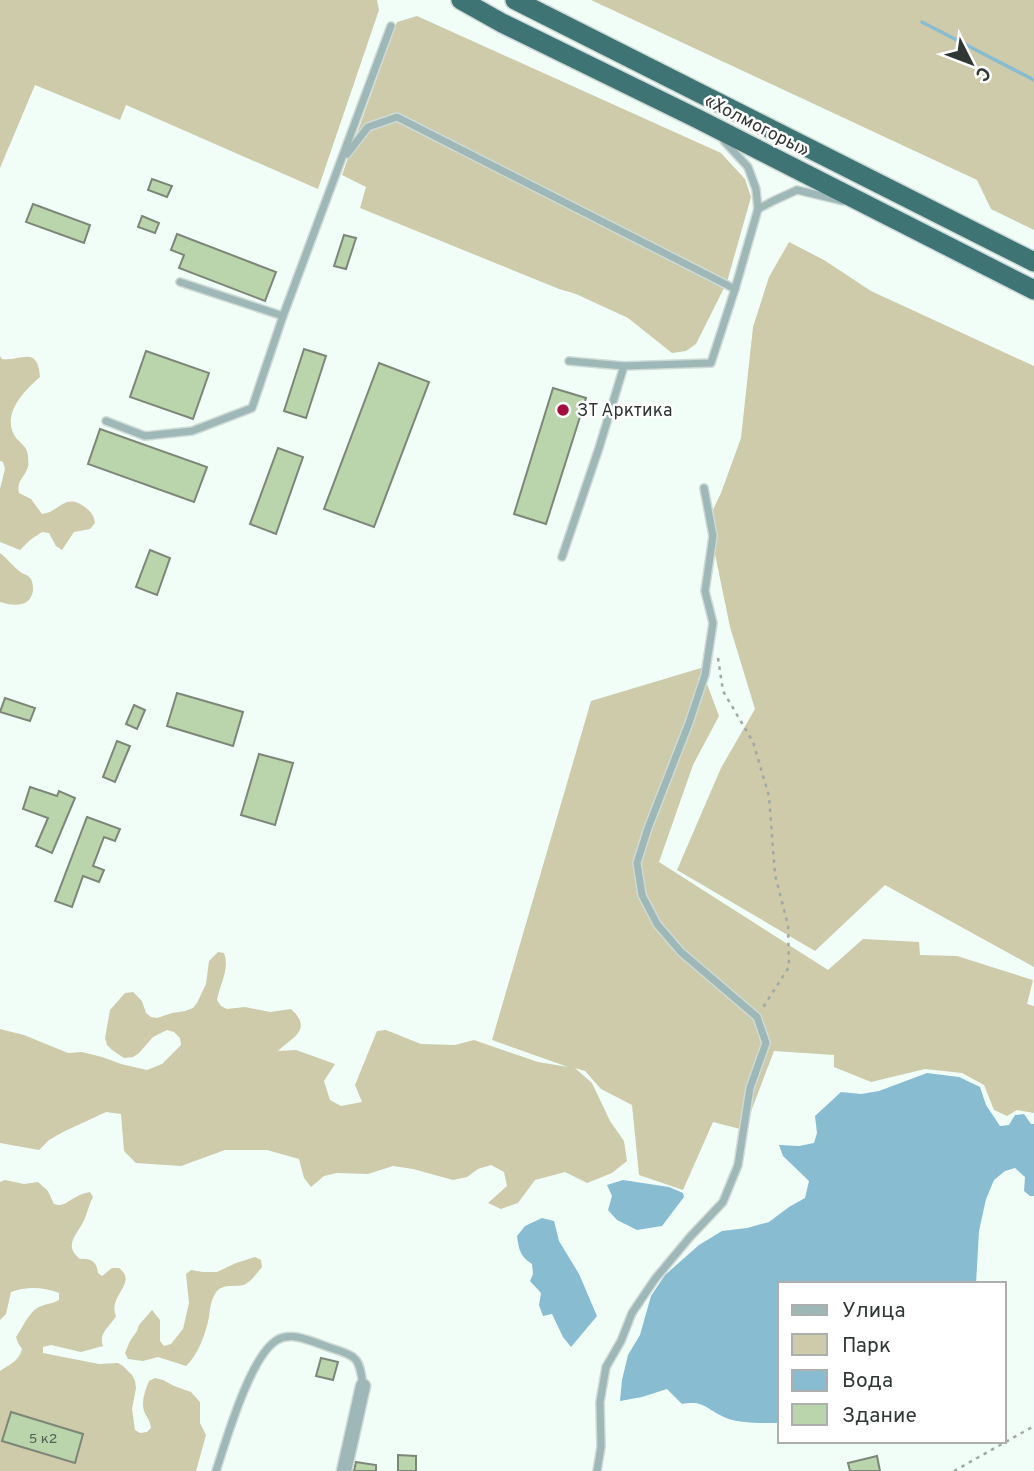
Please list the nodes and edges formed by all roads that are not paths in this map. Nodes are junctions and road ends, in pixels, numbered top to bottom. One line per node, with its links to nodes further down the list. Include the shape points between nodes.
1 (461, 0): 4 (highway, «Холмогоры»)
2 (516, 0): 8 (highway, «Холмогоры»)
3 (391, 26): 5 (lane)
4 (696, 118): 6 (lane, via 748,167); 7 (highway, «Холмогоры»)
5 (341, 161): 10 (lane, via 368,127 397,117); 12 (lane)
6 (758, 209): 7 (lane, via 797,191); 10 (lane)
7 (890, 216): 11 (highway, «Холмогоры»)
8 (1034, 262)
9 (180, 282): 12 (lane)
10 (735, 289): 14 (lane, via 711,363)
11 (1034, 290)
12 (283, 316): 15 (lane, via 252,408 192,431 145,436)
13 (569, 361): 14 (lane)
14 (624, 366): 17 (lane)
15 (106, 421)
16 (704, 488): 21 (lane, via 713,536 705,591 713,624 705,675 636,863 642,895 657,924 681,953 757,1017 766,1043 750,1088 738,1165 723,1202 664,1268 632,1313 606,1367)
17 (562, 557)
18 (363, 1386): 19 (lane, via 361,1366 354,1356 298,1336 277,1339 260,1357 234,1414); 20 (street)
19 (216, 1471)
20 (344, 1471)
21 (597, 1471)

